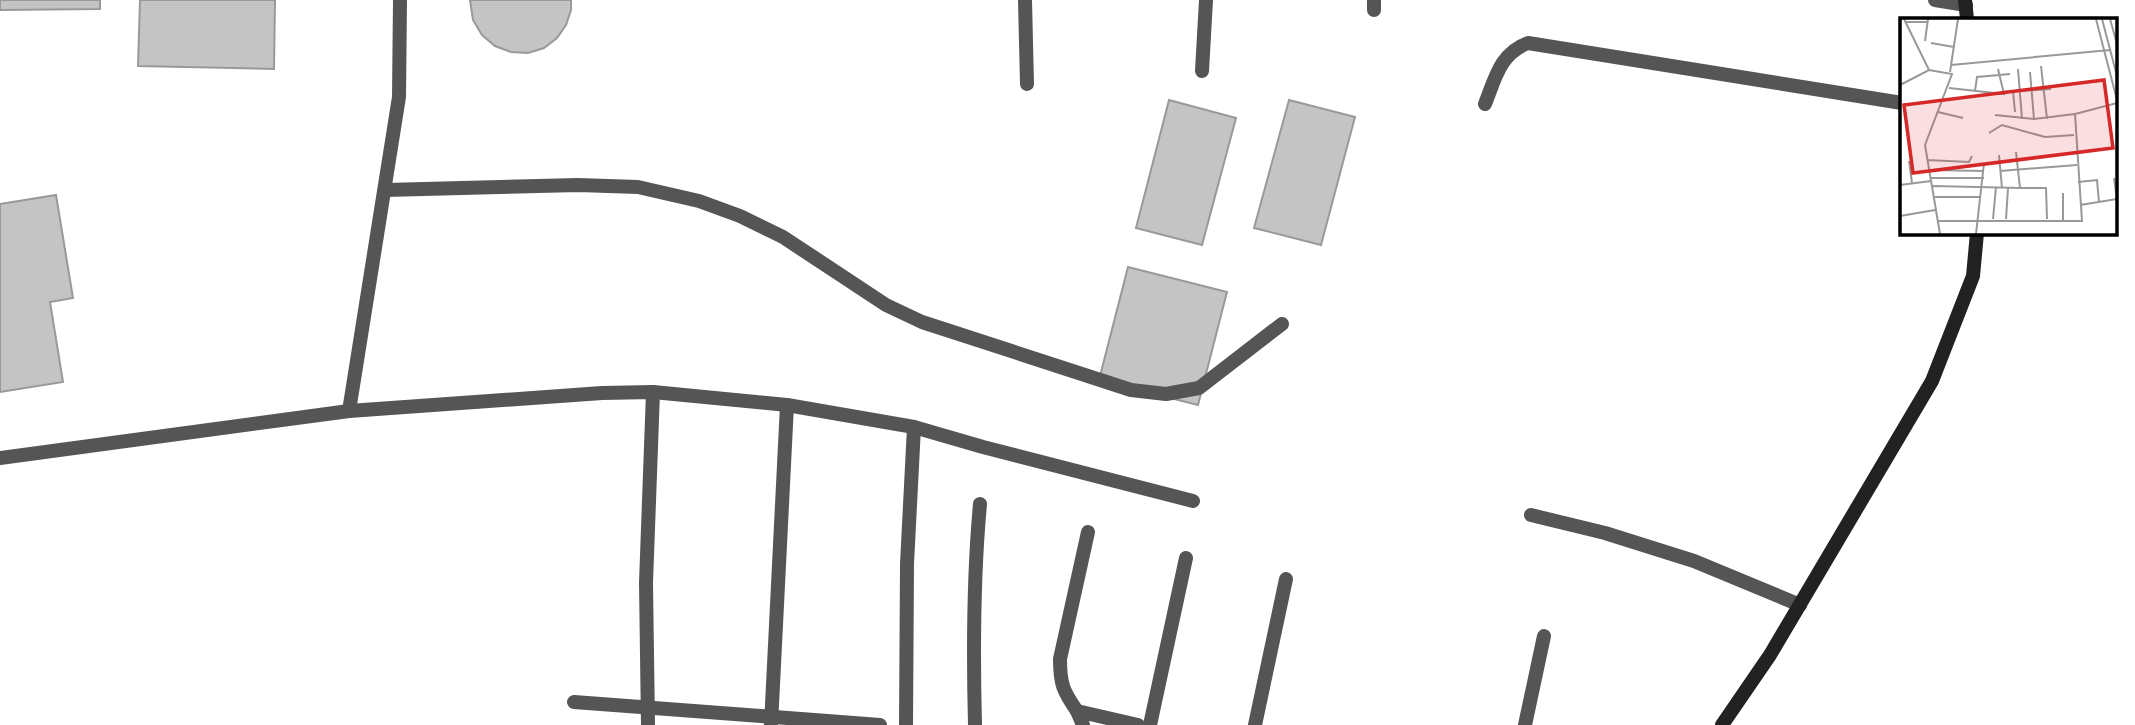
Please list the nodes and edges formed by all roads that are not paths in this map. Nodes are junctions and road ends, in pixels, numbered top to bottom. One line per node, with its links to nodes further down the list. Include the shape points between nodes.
1 (400, 0): 10 (street, via 399,97)
2 (1025, 0): 7 (street)
3 (1206, 0): 6 (street)
4 (1935, 0): 5 (street)
5 (1966, 8)
6 (1202, 71)
7 (1027, 84)
8 (1900, 103): 9 (street, via 1528,43 1503,60)
9 (1485, 104)
10 (385, 190): 12 (street, via 590,185 638,187 699,201 783,237 886,305 922,322 1131,390 1167,394 1199,388); 15 (street)
11 (1977, 234): 24 (main road, via 1973,276 1932,381)
12 (1282, 324)
13 (653, 392): 14 (street); 15 (street); 27 (street, via 646,583)
14 (787, 405): 16 (street); 29 (street)
15 (349, 411): 17 (street)
16 (914, 427): 18 (street); 32 (street)
17 (0, 458)
18 (1193, 501)
19 (980, 505): 33 (street, via 974,572)
20 (1531, 515): 24 (street, via 1694,561)
21 (1088, 532): 28 (street, via 1060,659 1063,691)
22 (1186, 558): 36 (street)
23 (1286, 579): 37 (street)
24 (1800, 605): 39 (main road)
25 (1544, 636): 38 (street)
26 (574, 702): 27 (street)
27 (648, 708): 29 (street); 30 (street)
28 (1077, 711): 34 (street); 35 (street)
29 (771, 722): 31 (street)
30 (648, 725)
31 (880, 725)
32 (906, 725)
33 (975, 725)
34 (1083, 725)
35 (1138, 725)
36 (1150, 725)
37 (1255, 725)
38 (1525, 725)
39 (1722, 725)

